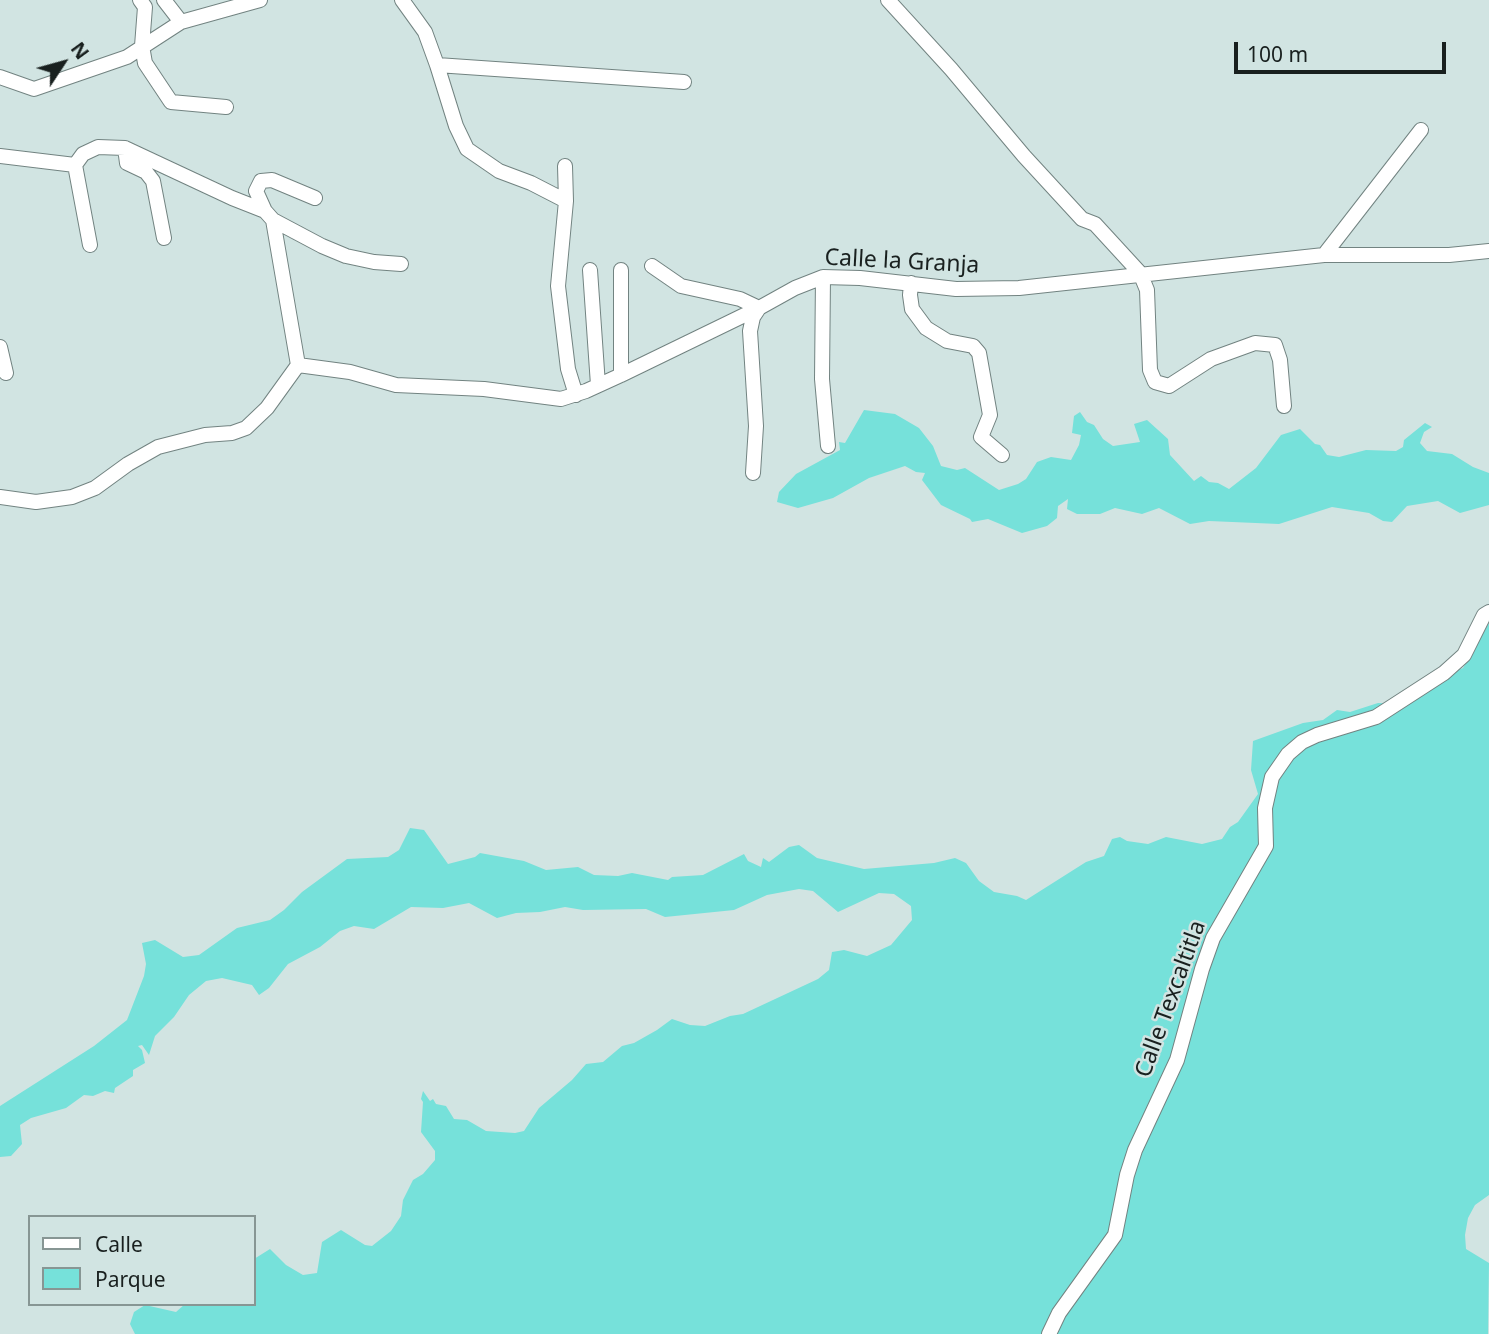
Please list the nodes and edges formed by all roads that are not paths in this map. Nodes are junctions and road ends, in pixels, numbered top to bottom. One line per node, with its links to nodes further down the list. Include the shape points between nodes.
1 (140, 0): 7 (street, via 145,7)
2 (164, 0): 6 (street)
3 (260, 0): 6 (street)
4 (402, 0): 8 (street, via 425,32)
5 (888, 0): 28 (street, via 1082,219 1095,224)
6 (181, 22): 7 (street)
7 (142, 46): 9 (street, via 119,61 34,89); 11 (street, via 145,63 171,102)
8 (437, 65): 10 (street); 18 (street, via 467,149 499,171)
9 (0, 77)
10 (684, 82)
11 (226, 107)
12 (1421, 130): 23 (street)
13 (125, 148): 15 (street, via 98,147 83,154); 19 (street); 20 (street, via 127,163 153,181)
14 (0, 156): 15 (street)
15 (75, 165): 21 (street)
16 (565, 166): 18 (street)
17 (315, 198): 19 (street, via 272,180 261,181 256,191)
18 (566, 201): 37 (street, via 558,286 568,369)
19 (269, 215): 24 (street, via 346,256); 33 (street)
20 (164, 238)
21 (90, 245)
22 (1489, 251): 23 (street, Calle la Granja)
23 (1324, 255): 28 (street, Calle la Granja)
24 (401, 264)
25 (652, 266): 31 (street, via 681,286 740,299)
26 (590, 270): 36 (street)
27 (621, 270): 35 (street)
28 (1140, 273): 30 (street, Calle la Granja, via 1019,288); 38 (street, via 1147,290 1150,370 1155,382 1169,386 1211,359 1255,343 1275,345)
29 (823, 277): 30 (street, Calle la Granja); 31 (street, Calle la Granja); 39 (street, via 822,380)
30 (911, 284): 40 (street, via 912,309 926,328 947,341 973,346 979,353 990,415 981,437)
31 (759, 308): 35 (street, Calle la Granja); 41 (street, via 750,331 756,426)
32 (0, 347): 34 (street)
33 (298, 365): 37 (street, Calle la Granja, via 396,384 561,399); 42 (street, via 246,428 158,447 95,488 72,497 36,502)
34 (6, 373)
35 (621, 375): 36 (street, Calle la Granja)
36 (598, 385): 37 (street, Calle la Granja)
37 (576, 395)
38 (1284, 406)
39 (828, 446)
40 (1002, 454)
41 (753, 473)
42 (0, 498)
43 (1489, 612): 44 (street, Calle Texcaltitla, via 1464,655 1444,673 1376,717 1302,742 1272,777 1265,808 1266,846 1209,948 1177,1060 1131,1162 1115,1235)
44 (1049, 1334)

